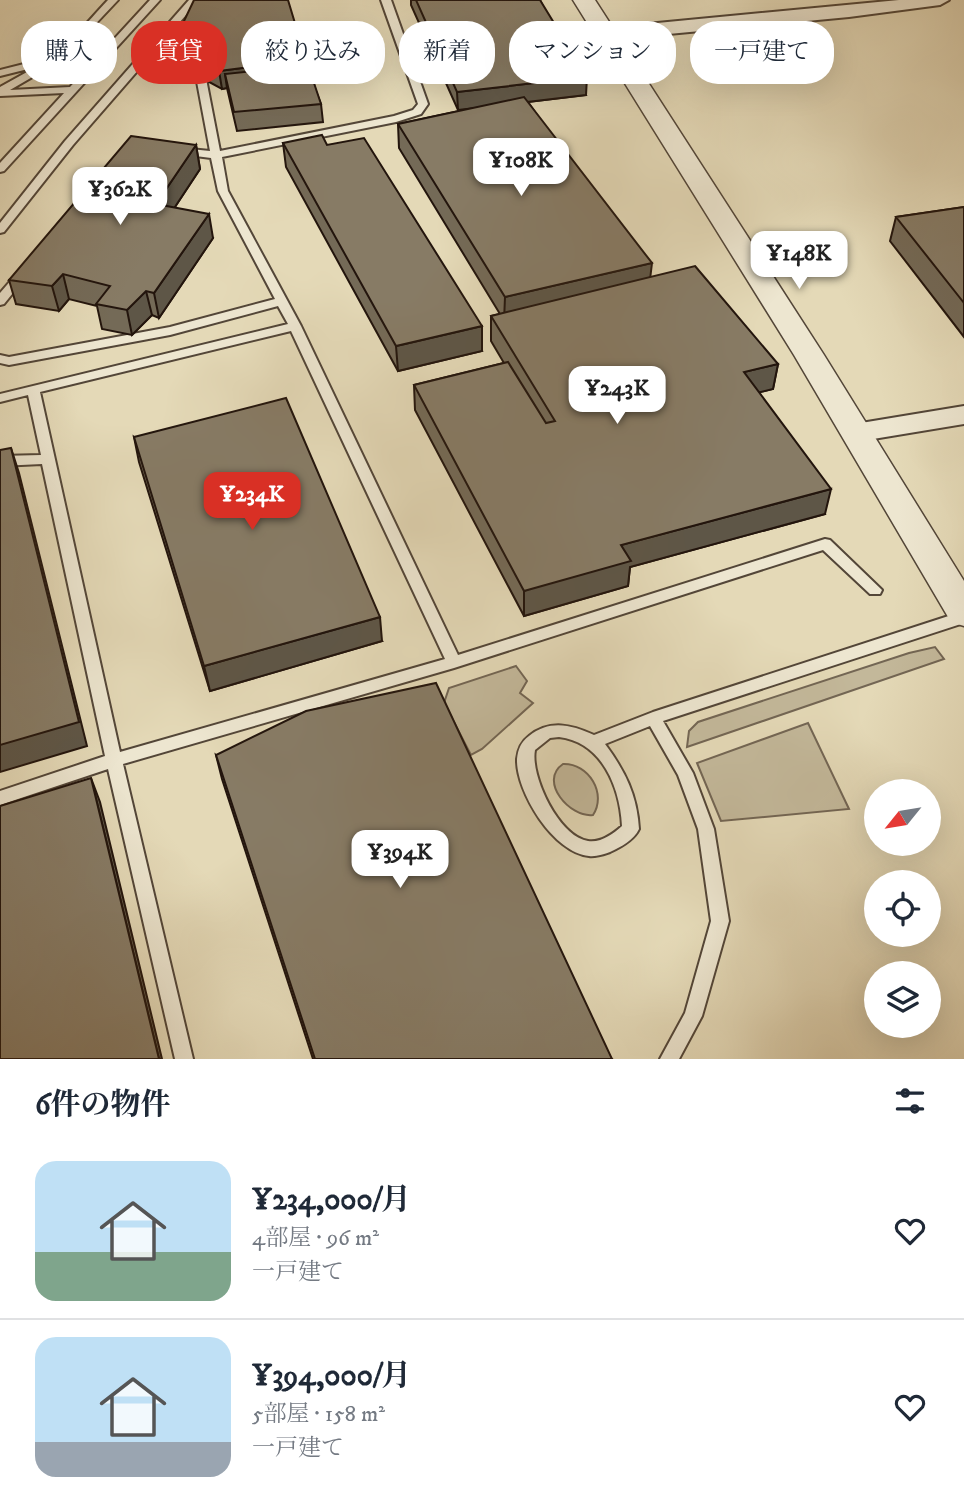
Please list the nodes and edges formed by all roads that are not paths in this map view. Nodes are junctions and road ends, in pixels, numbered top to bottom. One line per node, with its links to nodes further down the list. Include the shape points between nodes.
1 (113, 0): 7 (lane)
2 (155, 0): 16 (lane)
3 (194, 0): 8 (lane); 21 (lane)
4 (386, 0): 19 (lane, via 423,104 417,112)
5 (584, 0): 9 (street)
6 (940, 0): 10 (street)
7 (93, 21)
8 (182, 21)
9 (597, 21)
10 (676, 28)
11 (21, 68): 12 (lane)
12 (0, 73)
13 (21, 80): 17 (lane)
14 (202, 84): 19 (lane)
15 (637, 84): 30 (street)
16 (72, 90): 17 (lane); 20 (lane)
17 (0, 92)
18 (164, 148): 19 (lane)
19 (217, 155): 23 (lane, via 223,191)
20 (0, 169)
21 (0, 230)
22 (34, 259): 24 (lane)
23 (282, 300): 25 (lane); 26 (lane, via 170,331)
24 (0, 301)
25 (295, 326): 27 (lane); 35 (lane)
26 (0, 359)
27 (33, 390): 28 (lane); 31 (lane)
28 (0, 398)
29 (964, 415): 30 (street)
30 (855, 433): 34 (street)
31 (49, 459): 32 (lane); 38 (lane)
32 (0, 461)
33 (874, 590): 35 (lane, via 825,544)
34 (964, 614): 36 (lane)
35 (454, 662): 38 (lane)
36 (653, 718): 37 (lane); 41 (lane, via 685,773 706,829 720,921 693,1016)
37 (594, 742): 37 (lane, via 618,775 630,802 631,829 614,844 587,850 550,824 527,777 525,761 527,747 543,733 571,731)
38 (114, 760): 39 (lane); 40 (lane)
39 (0, 798)
40 (184, 1059)
41 (669, 1059)

